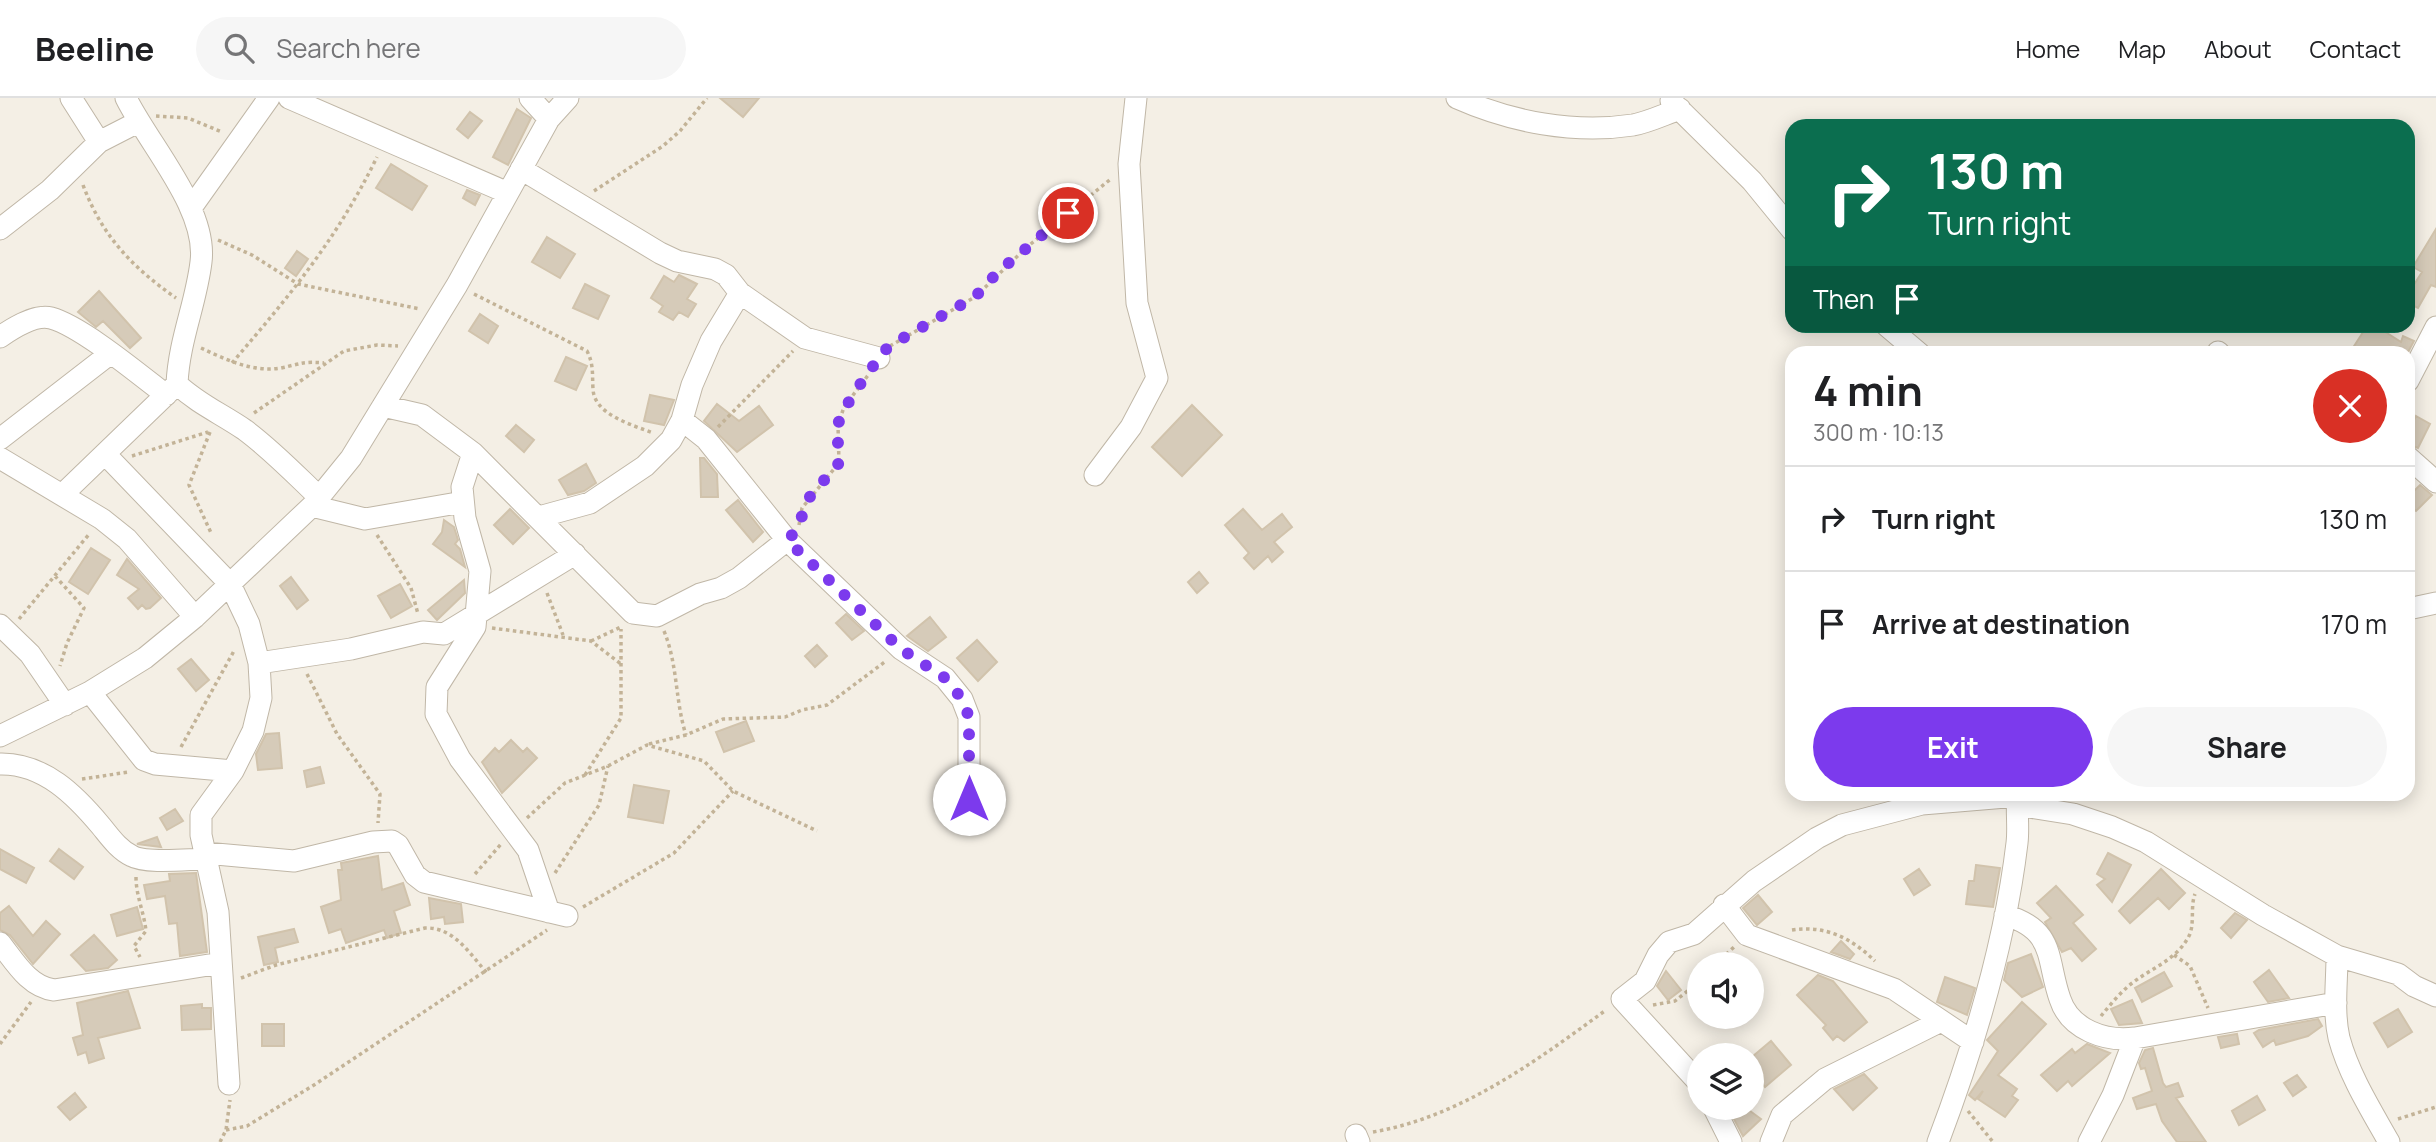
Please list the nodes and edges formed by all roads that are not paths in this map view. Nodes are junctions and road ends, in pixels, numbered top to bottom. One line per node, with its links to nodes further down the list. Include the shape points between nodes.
1 (71, 98): 11 (street)
2 (269, 98): 14 (street)
3 (289, 98): 13 (street)
4 (530, 98): 10 (street)
5 (568, 98): 10 (street)
6 (1136, 98): 33 (street, via 1129,164 1137,303 1157,378 1131,427)
7 (1457, 98): 8 (street, via 1486,111 1565,126 1636,124)
8 (1674, 104): 15 (street, via 1752,181)
9 (133, 112): 11 (street); 14 (street)
10 (549, 119): 12 (street)
11 (99, 142): 16 (street, via 50,190)
12 (522, 169): 13 (street); 17 (street, via 677,261 726,275)
13 (508, 193): 26 (street)
14 (191, 208): 25 (street, via 200,233 201,262)
15 (1785, 221)
16 (0, 229)
17 (740, 293): 23 (street, via 805,338); 27 (street, via 711,341)
18 (2436, 327): 24 (street)
19 (1894, 333): 21 (street)
20 (0, 337): 22 (street, via 34,319 49,317)
21 (1910, 346)
22 (111, 354): 25 (street); 28 (street)
23 (879, 358)
24 (2415, 368)
25 (172, 389): 31 (street); 36 (street, via 239,426 273,452)
26 (383, 406): 29 (street, via 422,415); 36 (street, via 351,458)
27 (682, 420): 38 (street, via 671,440 645,466 590,503); 39 (street, via 706,439)
28 (4, 427)
29 (473, 453): 37 (street, via 462,487); 38 (street)
30 (0, 458): 35 (street)
31 (110, 459): 35 (street); 41 (street)
32 (2415, 463): 34 (street)
33 (1095, 475)
34 (2436, 482)
35 (62, 494): 44 (street, via 102,519 146,559)
36 (315, 501): 37 (street, via 365,519); 41 (street)
37 (463, 502): 45 (street, via 480,571)
38 (539, 517): 40 (street)
39 (787, 540): 40 (street, via 739,578 657,616 633,613); 53 (street, via 901,649 945,678 962,699 969,717)
40 (575, 554): 45 (street)
41 (230, 584): 44 (street); 47 (street, via 249,625)
42 (2436, 603): 43 (street)
43 (2415, 608)
44 (195, 617): 48 (street, via 145,658)
45 (475, 620): 47 (street, via 444,634 423,632); 57 (street, via 437,687 436,714 460,759 528,850 554,907 499,901 418,879 395,843 373,842 294,861)
46 (4, 628): 49 (street)
47 (259, 663): 52 (street, via 259,716)
48 (90, 692): 49 (street); 52 (street, via 145,760)
49 (60, 697): 50 (street)
50 (0, 736)
51 (0, 764): 57 (street, via 57,782 134,858)
52 (233, 771): 57 (street, via 201,815)
53 (969, 799)
54 (1970, 801): 58 (street, via 1922,804 1842,825)
55 (2018, 801): 59 (street, via 2017,841)
56 (2028, 801): 61 (street, via 2112,827)
57 (206, 856): 62 (street, via 218,912)
58 (1724, 905): 65 (street, via 1747,935 1875,981); 68 (street, via 1693,934 1669,942 1628,1006)
59 (2005, 915): 66 (street, via 2033,927 2043,939 2066,1012 2089,1032 2120,1040); 67 (street)
60 (0, 943): 62 (street, via 40,989 152,973)
61 (2337, 956): 63 (street, via 2398,974); 64 (street)
62 (222, 974): 69 (street)
63 (2436, 996)
64 (2336, 1003): 66 (street); 71 (street, via 2339,1038 2358,1086)
65 (1941, 1021): 67 (street); 74 (street, via 1825,1079 1782,1115)
66 (2135, 1038): 76 (street)
67 (1973, 1042): 75 (street)
68 (1687, 1070)
69 (229, 1084)
70 (1719, 1120): 72 (street)
71 (2385, 1134)
72 (1730, 1140): 73 (street)
73 (1752, 1142)
74 (1771, 1142)
75 (1938, 1142)
76 (2089, 1142)

